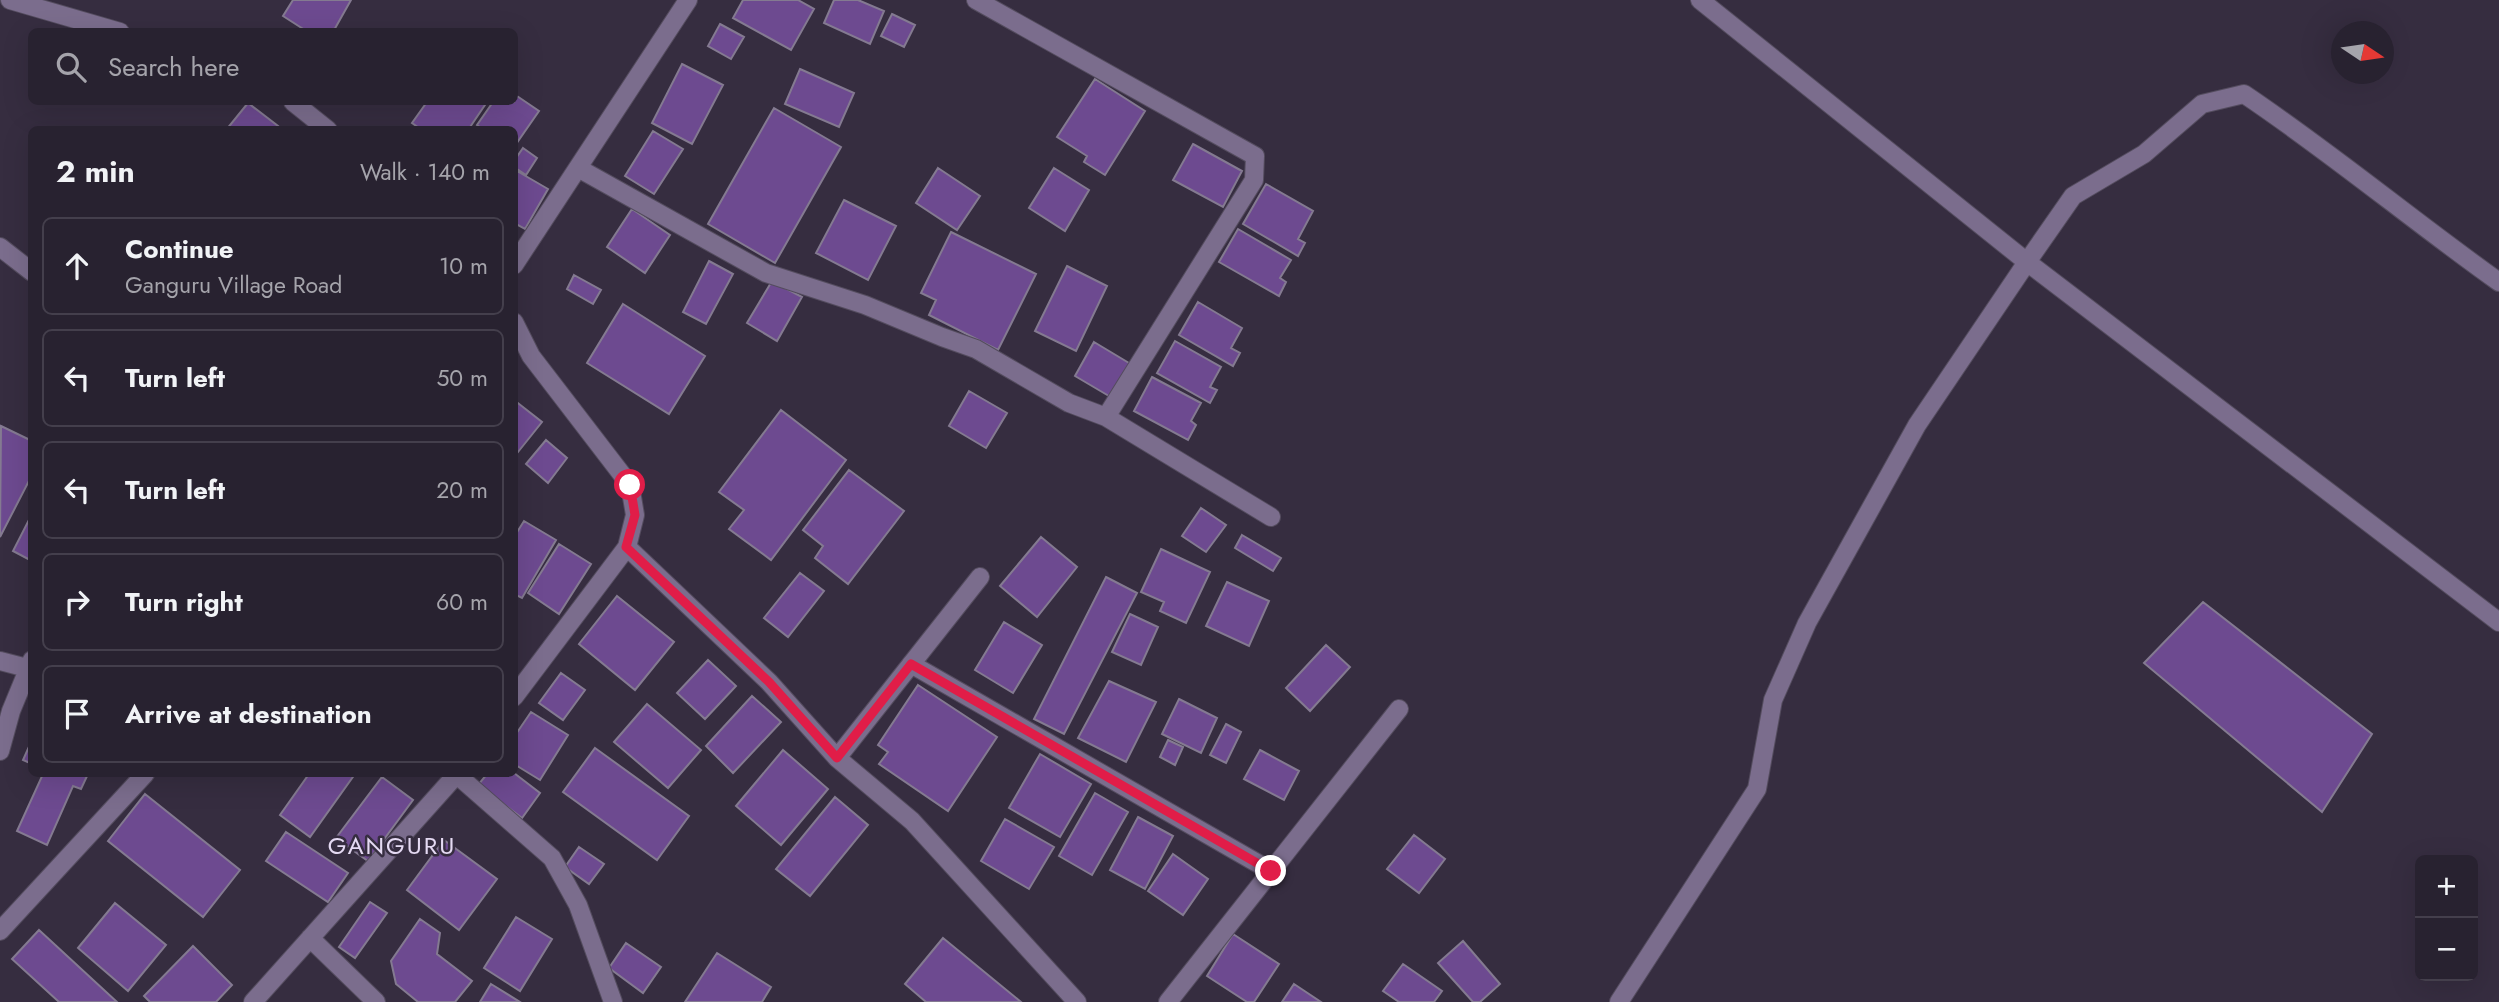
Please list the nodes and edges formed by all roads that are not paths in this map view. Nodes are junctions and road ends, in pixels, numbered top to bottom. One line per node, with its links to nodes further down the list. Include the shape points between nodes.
1 (10, 0): 5 (street)
2 (688, 0): 8 (street)
3 (976, 0): 15 (street, via 1255,156 1254,180)
4 (1700, 0): 11 (street)
5 (106, 28)
6 (297, 105): 7 (street)
7 (323, 126)
8 (578, 168): 10 (street); 15 (street, via 766,273 865,305 976,349 1069,403)
9 (0, 247): 12 (street)
10 (518, 259)
11 (2027, 262): 13 (street, via 2073,196 2144,154 2202,104 2244,94); 19 (street); 39 (street, via 1917,425 1807,623 1773,700 1757,789)
12 (28, 269)
13 (2499, 282)
14 (518, 332): 17 (street, via 630,485 635,515)
15 (1106, 417): 16 (street)
16 (1271, 517)
17 (626, 547): 24 (street); 27 (street, via 769,682)
18 (980, 577): 22 (street)
19 (2499, 622)
20 (0, 661): 21 (street)
21 (28, 664)
22 (911, 664): 27 (street); 31 (street)
23 (28, 667): 26 (street)
24 (518, 692)
25 (1399, 709): 31 (street)
26 (0, 751)
27 (837, 758): 37 (street, via 912,821)
28 (142, 777): 32 (street)
29 (453, 777): 33 (street)
30 (459, 777): 36 (street, via 552,858 578,905)
31 (1271, 871): 38 (street)
32 (0, 931)
33 (310, 938): 34 (street); 35 (street)
34 (253, 1002)
35 (376, 1002)
36 (613, 1002)
37 (1077, 1002)
38 (1168, 1002)
39 (1619, 1002)

